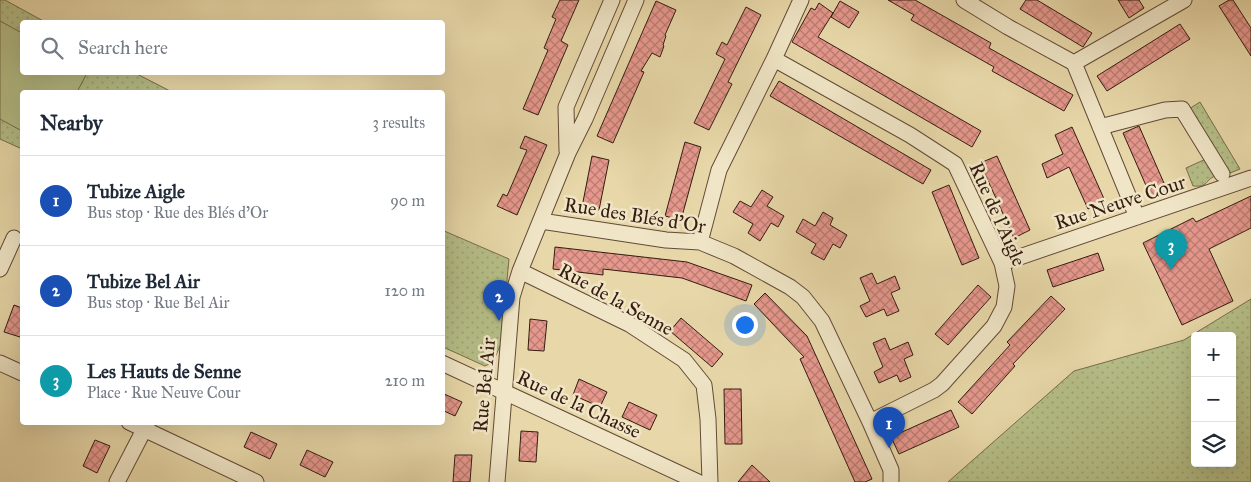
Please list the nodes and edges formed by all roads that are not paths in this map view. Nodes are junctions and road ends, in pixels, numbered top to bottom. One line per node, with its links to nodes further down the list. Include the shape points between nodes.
1 (612, 0): 9 (street, Rue Bel Air, via 566,107)
2 (636, 0): 9 (street, Rue Bel Air)
3 (801, 0): 6 (street)
4 (964, 0): 7 (street)
5 (1176, 2): 7 (street)
6 (774, 59): 15 (street, via 719,170); 16 (street, Rue de l'Aigle, via 910,135 955,164)
7 (1074, 64): 8 (street)
8 (1100, 128): 10 (street, via 1165,110 1182,109); 12 (street)
9 (568, 152): 13 (street, Rue Bel Air)
10 (1222, 174)
11 (1251, 178): 12 (street, Rue Neuve Cour)
12 (1137, 217): 16 (street, Rue Neuve Cour)
13 (541, 221): 15 (street, Rue des Blés d'Or); 18 (street, Rue Bel Air)
14 (14, 238): 17 (street)
15 (700, 242): 23 (street, Rue des Blés d'Or, via 770,275 803,297 822,321)
16 (1002, 263): 23 (street, Rue de l'Aigle, via 1007,286 1004,307 994,326 942,384)
17 (0, 269)
18 (520, 271): 22 (street, Rue Bel Air, via 512,297); 29 (street, Rue de la Senne, via 629,324 684,360 704,385)
19 (0, 363): 21 (street)
20 (445, 365): 22 (street, Rue de la Chasse)
21 (20, 372)
22 (504, 391): 27 (street, Rue Bel Air); 28 (street, Rue de la Chasse)
23 (870, 422): 30 (street, Rue des Blés d'Or, via 891,470)
24 (146, 426): 25 (street); 26 (street)
25 (117, 482)
26 (256, 482)
27 (497, 482)
28 (698, 482)
29 (710, 482)
30 (891, 482)

